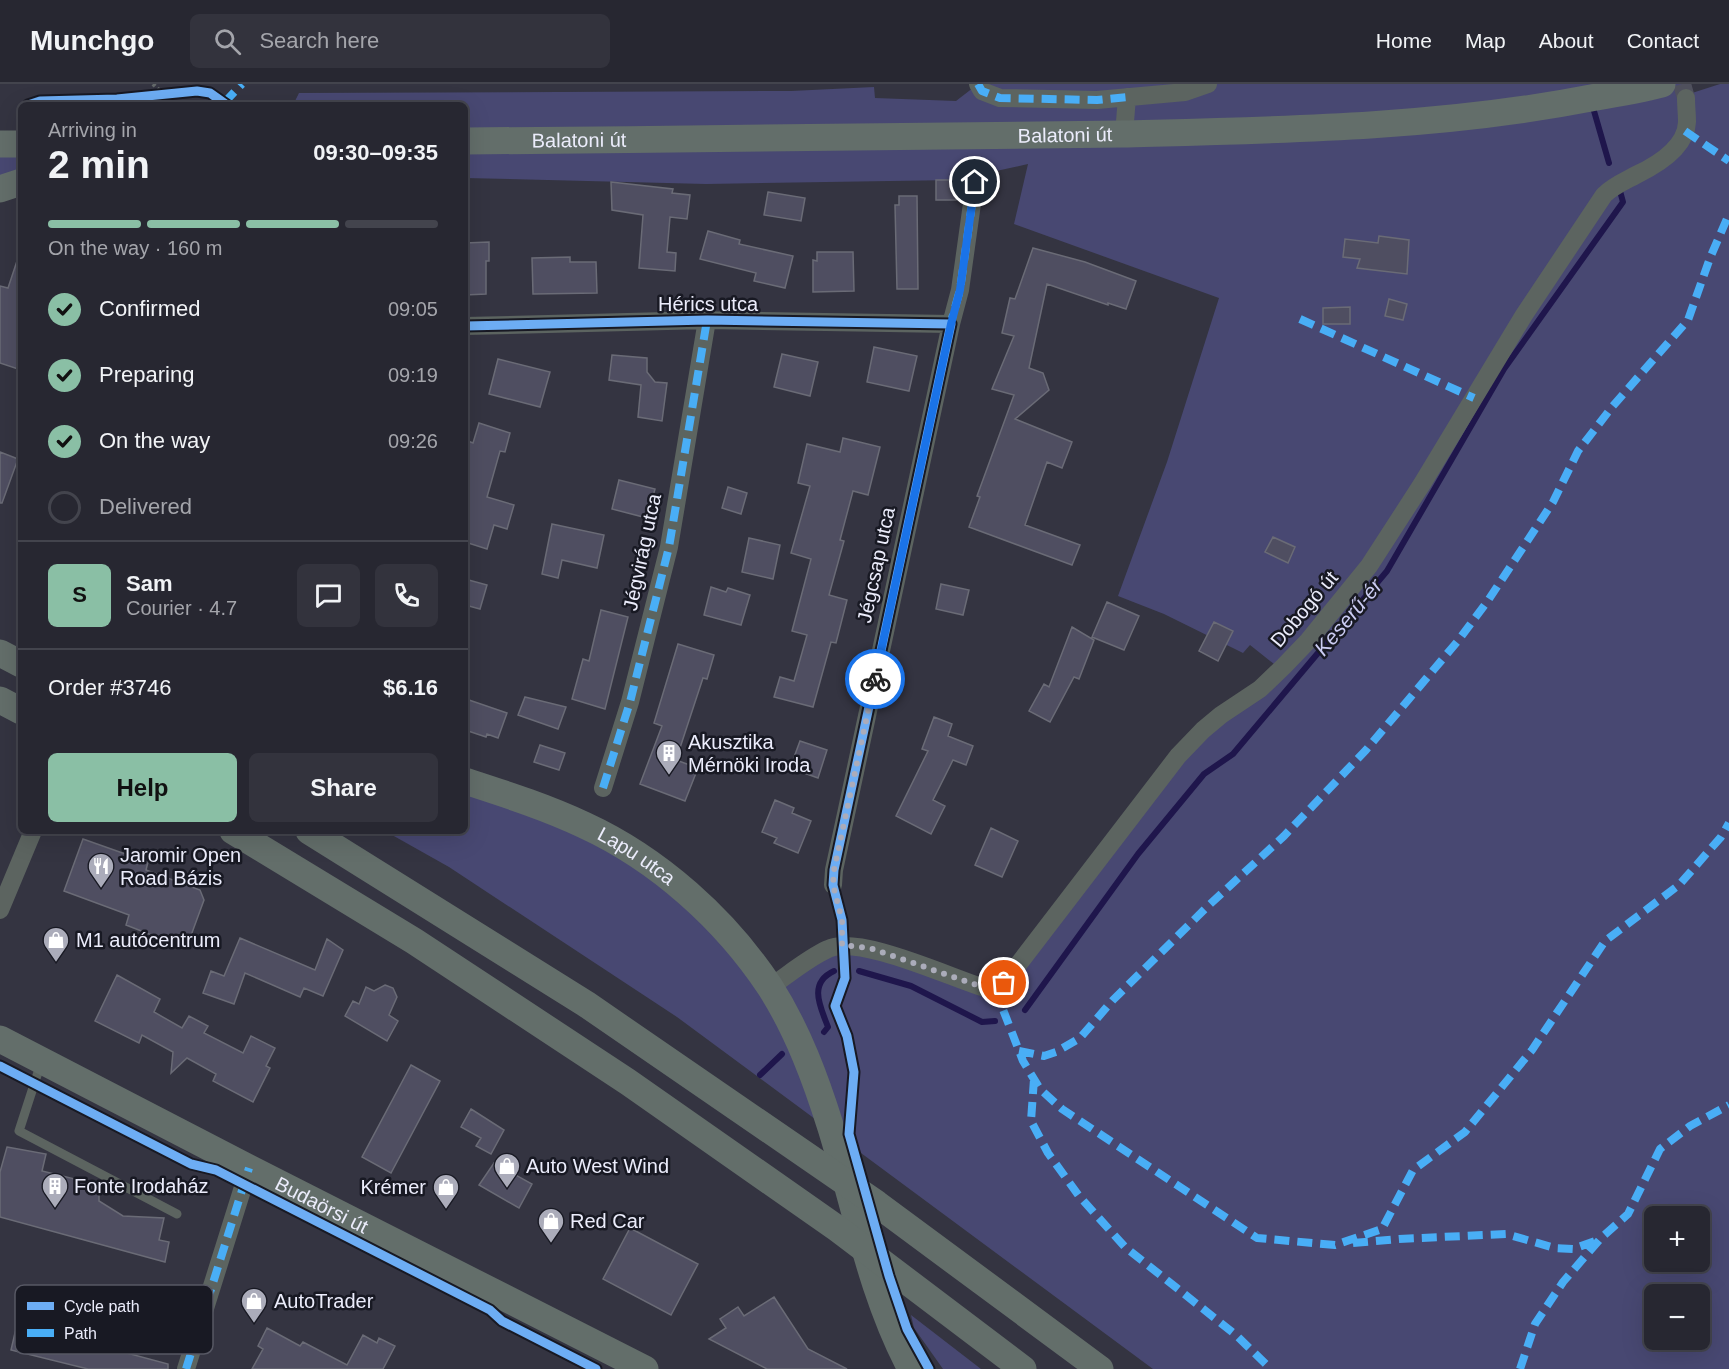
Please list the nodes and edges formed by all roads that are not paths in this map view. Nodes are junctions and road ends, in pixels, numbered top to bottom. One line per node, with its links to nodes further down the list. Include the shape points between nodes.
1 (978, 84): 4 (street, via 982,92 1000,98)
2 (1208, 84): 4 (street, via 1185,92)
3 (1658, 85): 6 (main road, Balatoni út, via 1468,117 1376,125)
4 (1127, 97): 6 (street)
5 (1686, 98): 25 (street, Dobogó út, via 1687,124 1680,141 1664,159 1604,195 1524,315 1369,566 1284,666 1260,689 1203,730 1178,756 1004,983 988,989 870,948)
6 (1124, 134): 7 (main road, Balatoni út)
7 (468, 141)
8 (0, 144): 9 (main road)
9 (18, 144)
10 (975, 182): 12 (street, Jégcsap utca, via 960,290)
11 (707, 320): 12 (street, Hérics utca); 13 (street, Hérics utca); 19 (street, Jégvirág utca, via 669,547 630,702)
12 (951, 324): 23 (street, Jégcsap utca)
13 (468, 326)
14 (0, 654): 15 (main road)
15 (18, 663)
16 (0, 700): 17 (main road)
17 (18, 709)
18 (468, 783): 26 (main road, Lapu utca, via 585,825 634,852 687,893 726,930)
19 (603, 788)
20 (32, 834): 24 (street)
21 (238, 834): 36 (main road, via 414,940 628,1082 838,1229)
22 (314, 834): 37 (main road, via 534,970 877,1204)
23 (833, 885): 25 (lane, Jégcsap utca, via 842,920)
24 (0, 910)
25 (842, 945): 26 (street, via 828,949)
26 (770, 987): 35 (main road, Lapu utca, via 820,1092 879,1296)
27 (0, 1039): 28 (main road, Budaörsi út)
28 (42, 1061): 29 (main road, Budaörsi út); 30 (lane, via 19,1131)
29 (249, 1168): 31 (street); 33 (main road, Budaörsi út)
30 (177, 1214)
31 (212, 1285)
32 (191, 1354): 34 (street)
33 (627, 1365)
34 (186, 1369)
35 (911, 1369)
36 (1023, 1369)
37 (1100, 1369)

